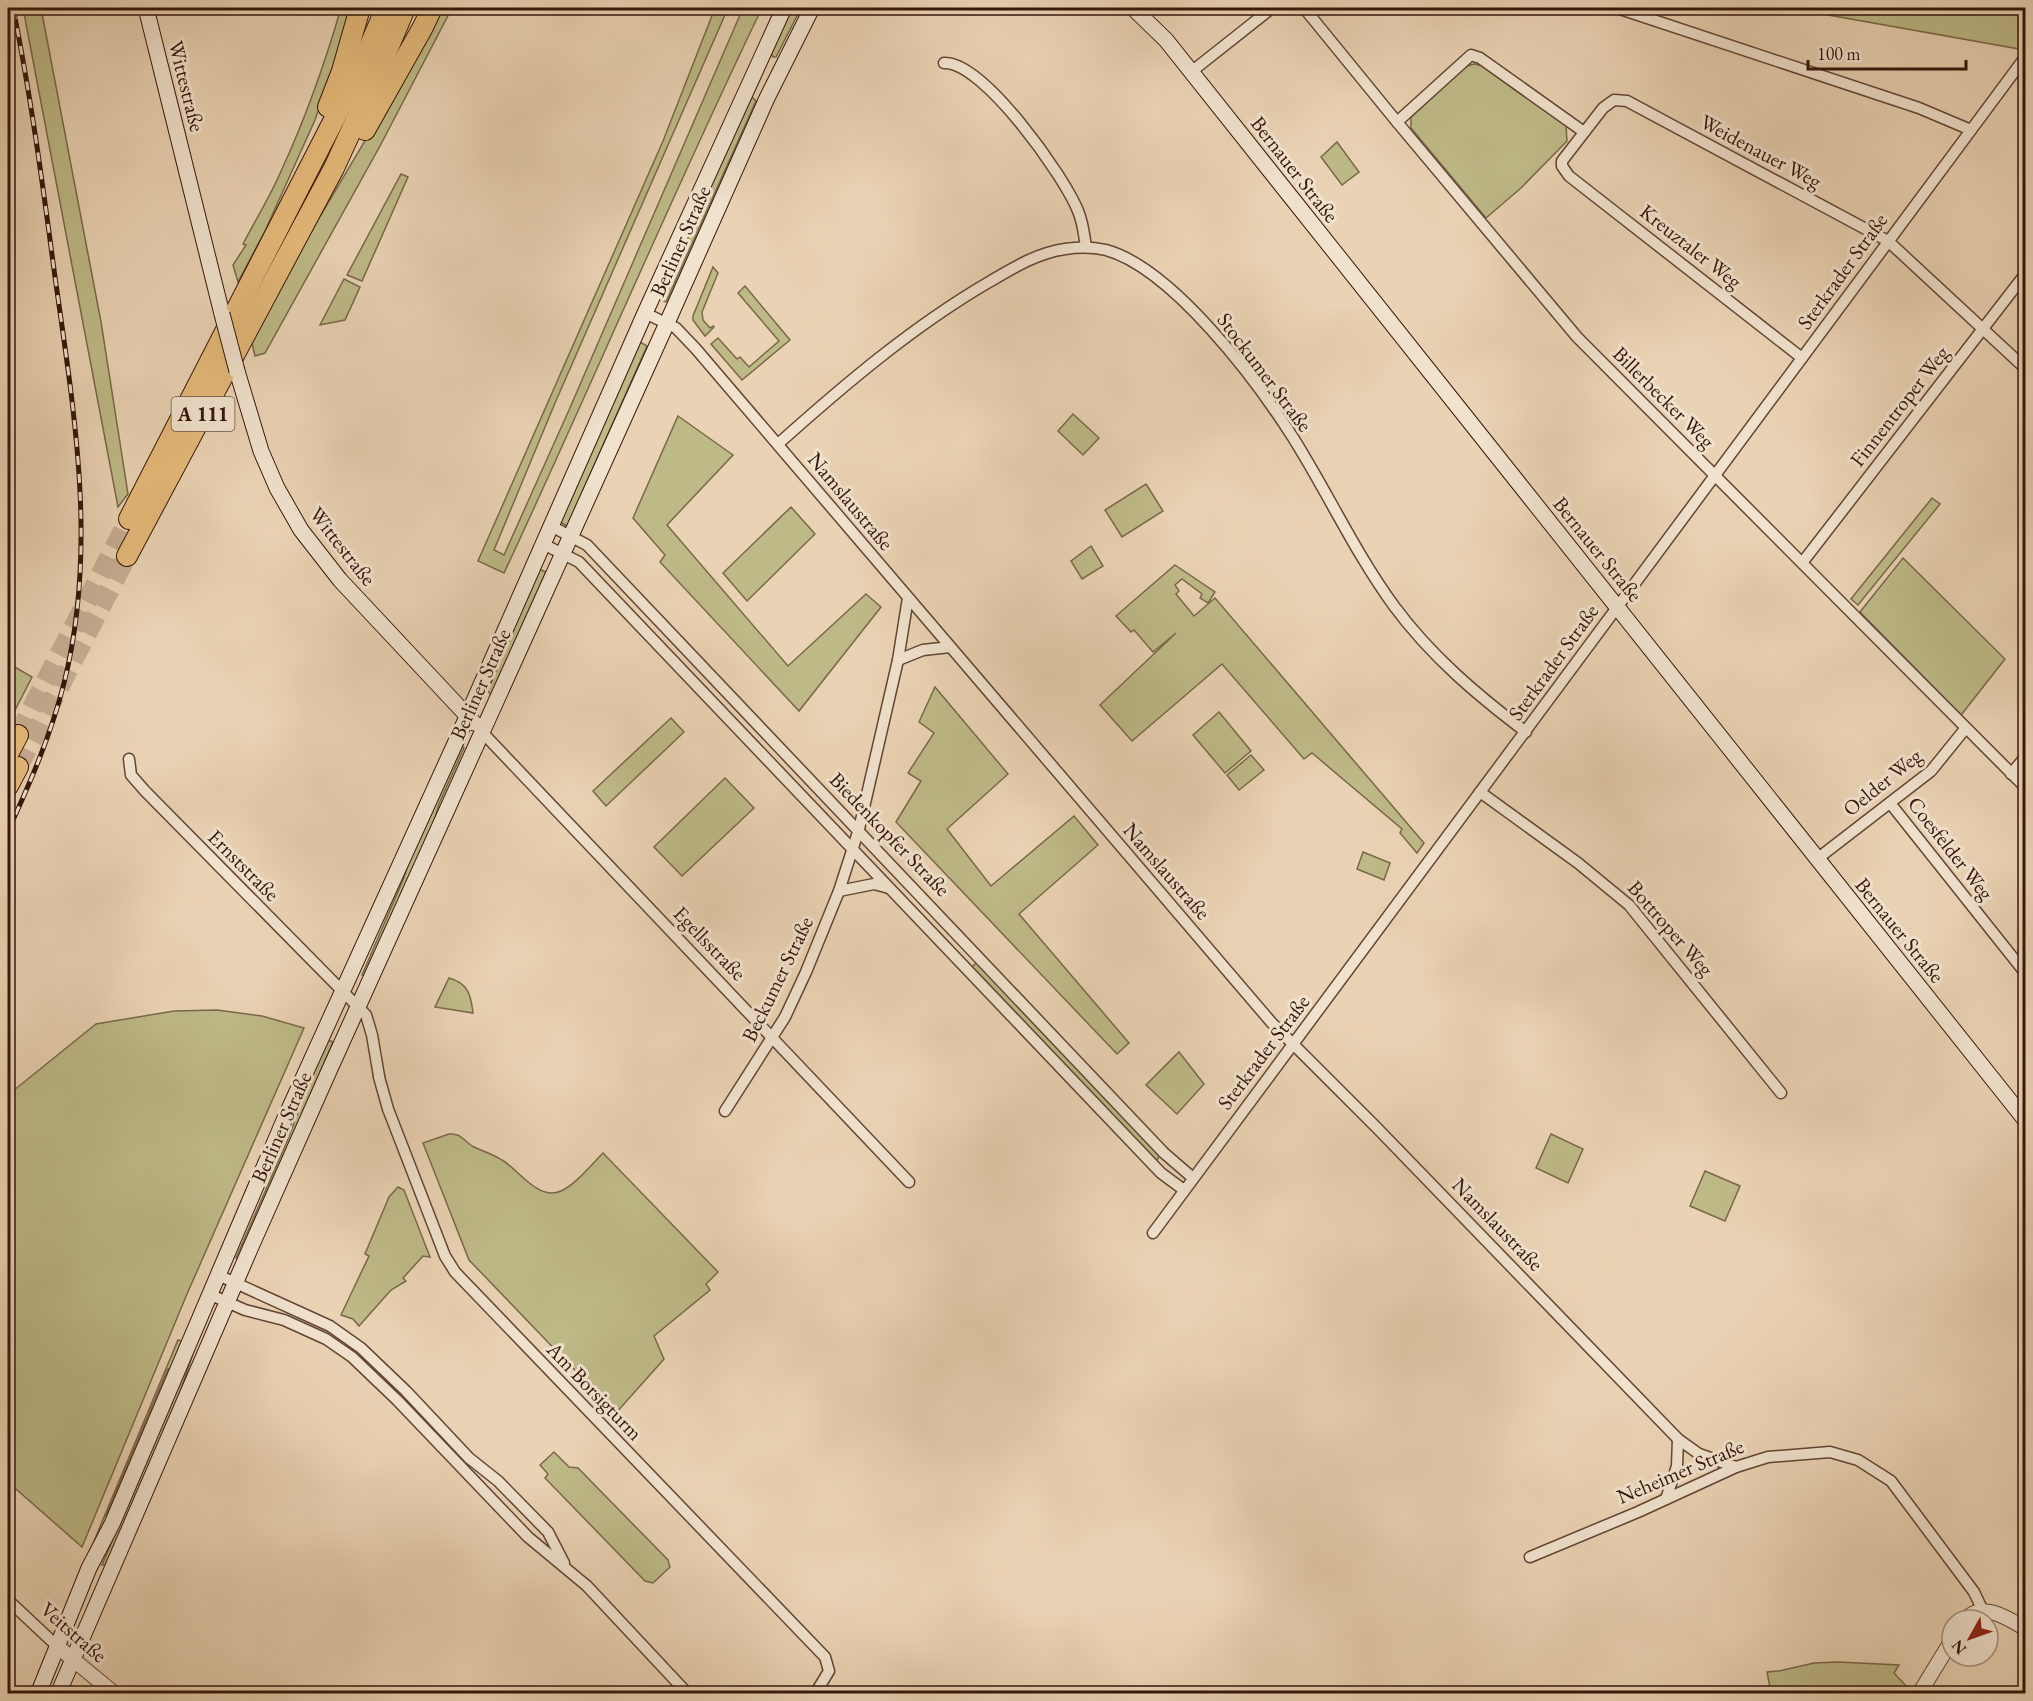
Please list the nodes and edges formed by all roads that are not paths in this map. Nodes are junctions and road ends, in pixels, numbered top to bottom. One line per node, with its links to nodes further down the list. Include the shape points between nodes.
1 (146, 8): 42 (main road, Wittestraße, bridge, via 237,371 261,451 277,488 301,530 340,580)
2 (360, 8): 19 (highway, via 342,71 315,140)
3 (386, 8): 19 (highway, A 111)
4 (405, 8): 20 (highway, A 111)
5 (432, 8): 20 (highway, via 349,158)
6 (783, 8): 24 (main road, Berliner Straße)
7 (812, 8): 25 (main road, Berliner Straße, via 766,98)
8 (1133, 8): 15 (main road, Bernauer Straße, via 1159,32)
9 (1272, 8): 15 (street)
10 (1304, 8): 16 (street, Billerbecker Weg)
11 (1617, 8): 17 (street, via 1919,108)
12 (2025, 56): 14 (street, Sterkrader Straße)
13 (944, 63): 22 (street, via 956,65 975,78 1036,143 1078,210)
14 (2021, 70): 17 (street, Sterkrader Straße)
15 (1191, 72): 39 (main road, Bernauer Straße)
16 (1396, 122): 18 (street, via 1472,55); 30 (street, Billerbecker Weg, via 1577,337)
17 (1971, 130): 21 (street, Sterkrader Straße)
18 (1584, 132): 21 (street, Weidenauer Weg, via 1614,100 1627,101); 27 (street, Kreuztaler Weg, via 1562,161 1569,176)
19 (314, 155): 31 (highway, A 111)
20 (333, 168): 36 (highway, A 111)
21 (1888, 241): 26 (street, Weidenauer Weg); 27 (street, Sterkrader Straße)
22 (1086, 247): 29 (street, Stockumer Straße, via 1037,256 968,294 889,350); 45 (street, Stockumer Straße, via 1119,255 1144,268 1184,303 1236,359 1291,435 1362,560 1395,608 1467,687)
23 (2025, 273): 26 (street, Finnentroper Weg)
24 (645, 313): 25 (street, Namslaustraße); 32 (main road, Berliner Straße)
25 (668, 323): 29 (street, Namslaustraße, via 683,334); 33 (main road, Berliner Straße)
26 (1982, 330): 28 (street, Weidenauer Weg); 37 (street, Finnentroper Weg)
27 (1802, 358): 30 (street, Sterkrader Straße)
28 (2025, 369)
29 (778, 444): 38 (street, Namslaustraße)
30 (1715, 476): 37 (street, Billerbecker Weg); 39 (street, Sterkrader Straße)
31 (129, 519)
32 (551, 526): 33 (street, Biedenkopfer Straße); 34 (main road, Berliner Straße)
33 (571, 537): 35 (main road, Berliner Straße); 55 (street, Biedenkopfer Straße, via 587,545)
34 (543, 544): 35 (street, Biedenkopfer Straße); 42 (main road, Berliner Straße)
35 (563, 553): 44 (main road, Berliner Straße); 56 (street, Biedenkopfer Straße, via 579,562)
36 (128, 556)
37 (1802, 563): 43 (street, Billerbecker Weg)
38 (908, 598): 40 (street, Namslaustraße); 41 (street, Beckumer Straße)
39 (1617, 608): 45 (street, Sterkrader Straße); 57 (main road, Bernauer Straße)
40 (950, 647): 41 (street, via 923,650); 65 (street, Namslaustraße, via 1258,1007)
41 (898, 660): 55 (street, Beckumer Straße)
42 (468, 717): 44 (main road, Wittestraße); 62 (main road, Berliner Straße)
43 (1965, 729): 50 (street, Billerbecker Weg); 54 (street, Oelder Weg, via 1931,771)
44 (482, 732): 63 (main road, Berliner Straße); 64 (street, Egellsstraße)
45 (1526, 732): 53 (street, Sterkrader Straße)
46 (18, 735): 49 (highway)
47 (2025, 756): 50 (street)
48 (129, 759): 62 (street, Ernststraße, via 131,775 145,792)
49 (13, 761): 51 (highway)
50 (2012, 774): 52 (street, Billerbecker Weg)
51 (8, 786)
52 (2025, 788)
53 (1480, 792): 65 (street, Sterkrader Straße); 66 (street, Bottroper Weg, via 1629,905)
54 (1890, 803): 57 (street, Oelder Weg); 61 (street, Coesfelder Weg)
55 (859, 830): 56 (street, Beckumer Straße); 58 (street, Biedenkopfer Straße)
56 (852, 848): 59 (street, Biedenkopfer Straße); 60 (street, Beckumer Straße)
57 (1817, 859): 68 (main road, Bernauer Straße)
58 (903, 876): 59 (street); 69 (street, Biedenkopfer Straße, via 1164,1153)
59 (889, 888): 60 (street, via 874,884); 71 (street, Biedenkopfer Straße, via 1161,1173)
60 (839, 891): 64 (street, Beckumer Straße)
61 (2025, 974)
62 (343, 993): 63 (street, Am Borsigturm); 73 (main road, Berliner Straße)
63 (358, 1008): 74 (main road, Berliner Straße); 97 (street, Am Borsigturm, via 366,1015 388,1109 445,1256 455,1272 825,1657 829,1671)
64 (773, 1039): 67 (street, Beckumer Straße); 70 (street, Egellsstraße)
65 (1294, 1043): 69 (street, Sterkrader Straße); 79 (street, Namslaustraße)
66 (1781, 1093)
67 (725, 1112)
68 (2025, 1121)
69 (1193, 1178): 71 (street, Sterkrader Straße)
70 (909, 1182)
71 (1184, 1190): 72 (street, Sterkrader Straße)
72 (1153, 1233)
73 (218, 1275): 74 (street); 75 (main road, Berliner Straße)
74 (235, 1282): 76 (main road, Berliner Straße); 84 (street, via 330,1326 361,1348 548,1532)
75 (209, 1294): 76 (street); 77 (main road, Berliner Straße)
76 (227, 1302): 78 (main road, Berliner Straße); 84 (street, via 291,1323 352,1357 528,1537)
77 (195, 1329): 78 (main road, Berliner Straße, via 204,1334 190,1370); 83 (main road, Berliner Straße, via 112,1524)
78 (193, 1381): 85 (main road, Berliner Straße)
79 (1678, 1439): 80 (street, Namslaustraße, via 1699,1454); 81 (street, via 1677,1466)
80 (1736, 1467): 81 (street, Neheimer Straße); 87 (street, Neheimer Straße, via 1768,1457 1830,1452 1878,1471 1891,1481 1974,1592)
81 (1666, 1498): 82 (street, Neheimer Straße)
82 (1530, 1557)
83 (89, 1568): 85 (main road); 90 (main road, Berliner Straße)
84 (567, 1568): 96 (street)
85 (108, 1576): 91 (main road, Berliner Straße)
86 (8, 1600): 90 (street, Veitstraße)
87 (1982, 1608)
88 (2000, 1615): 89 (street)
89 (2025, 1629)
90 (57, 1647): 91 (street, Veitstraße); 93 (main road, Berliner Straße)
91 (72, 1660): 94 (main road, Berliner Straße); 95 (street, Veitstraße)
92 (1940, 1660): 98 (street)
93 (38, 1694)
94 (58, 1694)
95 (114, 1694)
96 (688, 1694)
97 (815, 1694)
98 (1919, 1694)

